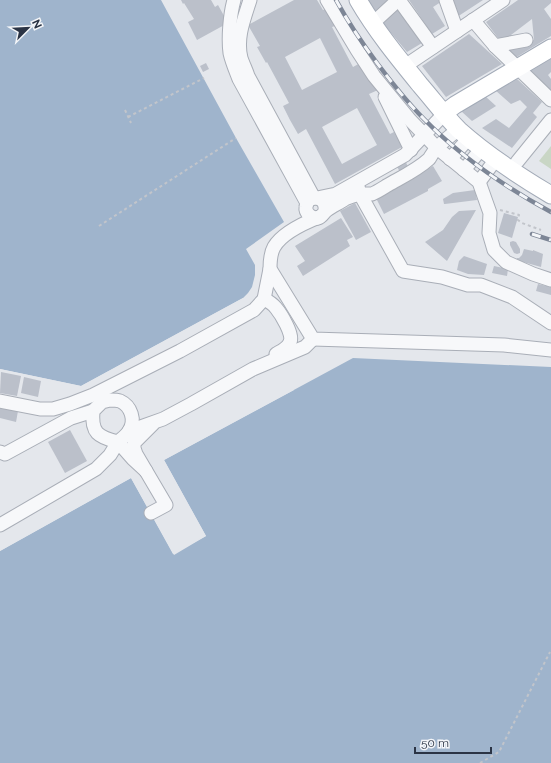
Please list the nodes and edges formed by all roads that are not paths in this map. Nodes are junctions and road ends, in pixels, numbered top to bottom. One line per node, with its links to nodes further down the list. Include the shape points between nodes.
1 (234, 0): 34 (street, via 229,42 239,79)
2 (250, 0): 34 (street, via 241,26 242,59)
3 (327, 0): 18 (street)
4 (358, 0): 10 (main road)
5 (399, 0): 10 (street); 14 (street)
6 (446, 0): 11 (street)
7 (503, 0): 8 (street)
8 (488, 4): 9 (street)
9 (473, 20): 11 (street); 13 (street)
10 (373, 23): 16 (main road)
11 (457, 31): 14 (street)
12 (526, 40): 13 (street)
13 (495, 46): 17 (street)
14 (433, 47): 16 (street)
15 (551, 48): 17 (main road)
16 (405, 66): 20 (main road)
17 (517, 68): 19 (street); 20 (main road)
18 (374, 76): 22 (street); 25 (street)
19 (550, 100)
20 (445, 113): 22 (street); 23 (main road); 28 (main road)
21 (551, 120): 28 (street)
22 (424, 136): 24 (street); 25 (street)
23 (470, 138): 24 (street); 26 (main road); 27 (street); 29 (street)
24 (437, 148): 27 (street); 32 (street, via 414,170 372,194)
25 (411, 150): 32 (street)
26 (496, 159): 30 (street); 33 (main road)
27 (450, 160): 29 (street)
28 (517, 162): 31 (main road)
29 (464, 170): 30 (street)
30 (479, 182): 38 (street, via 490,213 489,233 494,250 506,262)
31 (551, 183)
32 (358, 189): 34 (street); 35 (street); 40 (street, via 403,271 442,277 468,285 481,285 512,297)
33 (551, 195)
34 (311, 202): 35 (street, via 321,200 324,203 326,207); 36 (street)
35 (322, 214): 36 (street)
36 (290, 232): 37 (street, via 273,248)
37 (270, 269): 39 (street); 41 (street)
38 (551, 280)
39 (264, 298): 43 (street, via 254,310); 44 (street, via 276,308 287,326 291,341 287,347)
40 (551, 323)
41 (313, 339): 42 (street, via 504,345); 44 (street, via 305,347)
42 (551, 350)
43 (159, 361): 45 (street, via 125,385); 47 (street)
44 (253, 369): 49 (street)
45 (110, 400): 48 (street, via 102,402); 50 (street, via 119,401 127,406 132,422)
46 (0, 401): 47 (street, via 40,409)
47 (70, 404): 48 (street, via 79,406)
48 (92, 416): 51 (street, via 93,426); 53 (street, via 71,418 5,454)
49 (157, 421): 50 (street); 55 (street, via 134,443 136,454)
50 (129, 430): 52 (street)
51 (100, 436): 52 (street); 54 (street, via 103,443 102,452)
52 (118, 442): 54 (street, via 110,455); 55 (street)
53 (0, 452)
54 (96, 469): 57 (street)
55 (146, 471): 56 (street, via 166,505)
56 (151, 513)
57 (0, 525)

